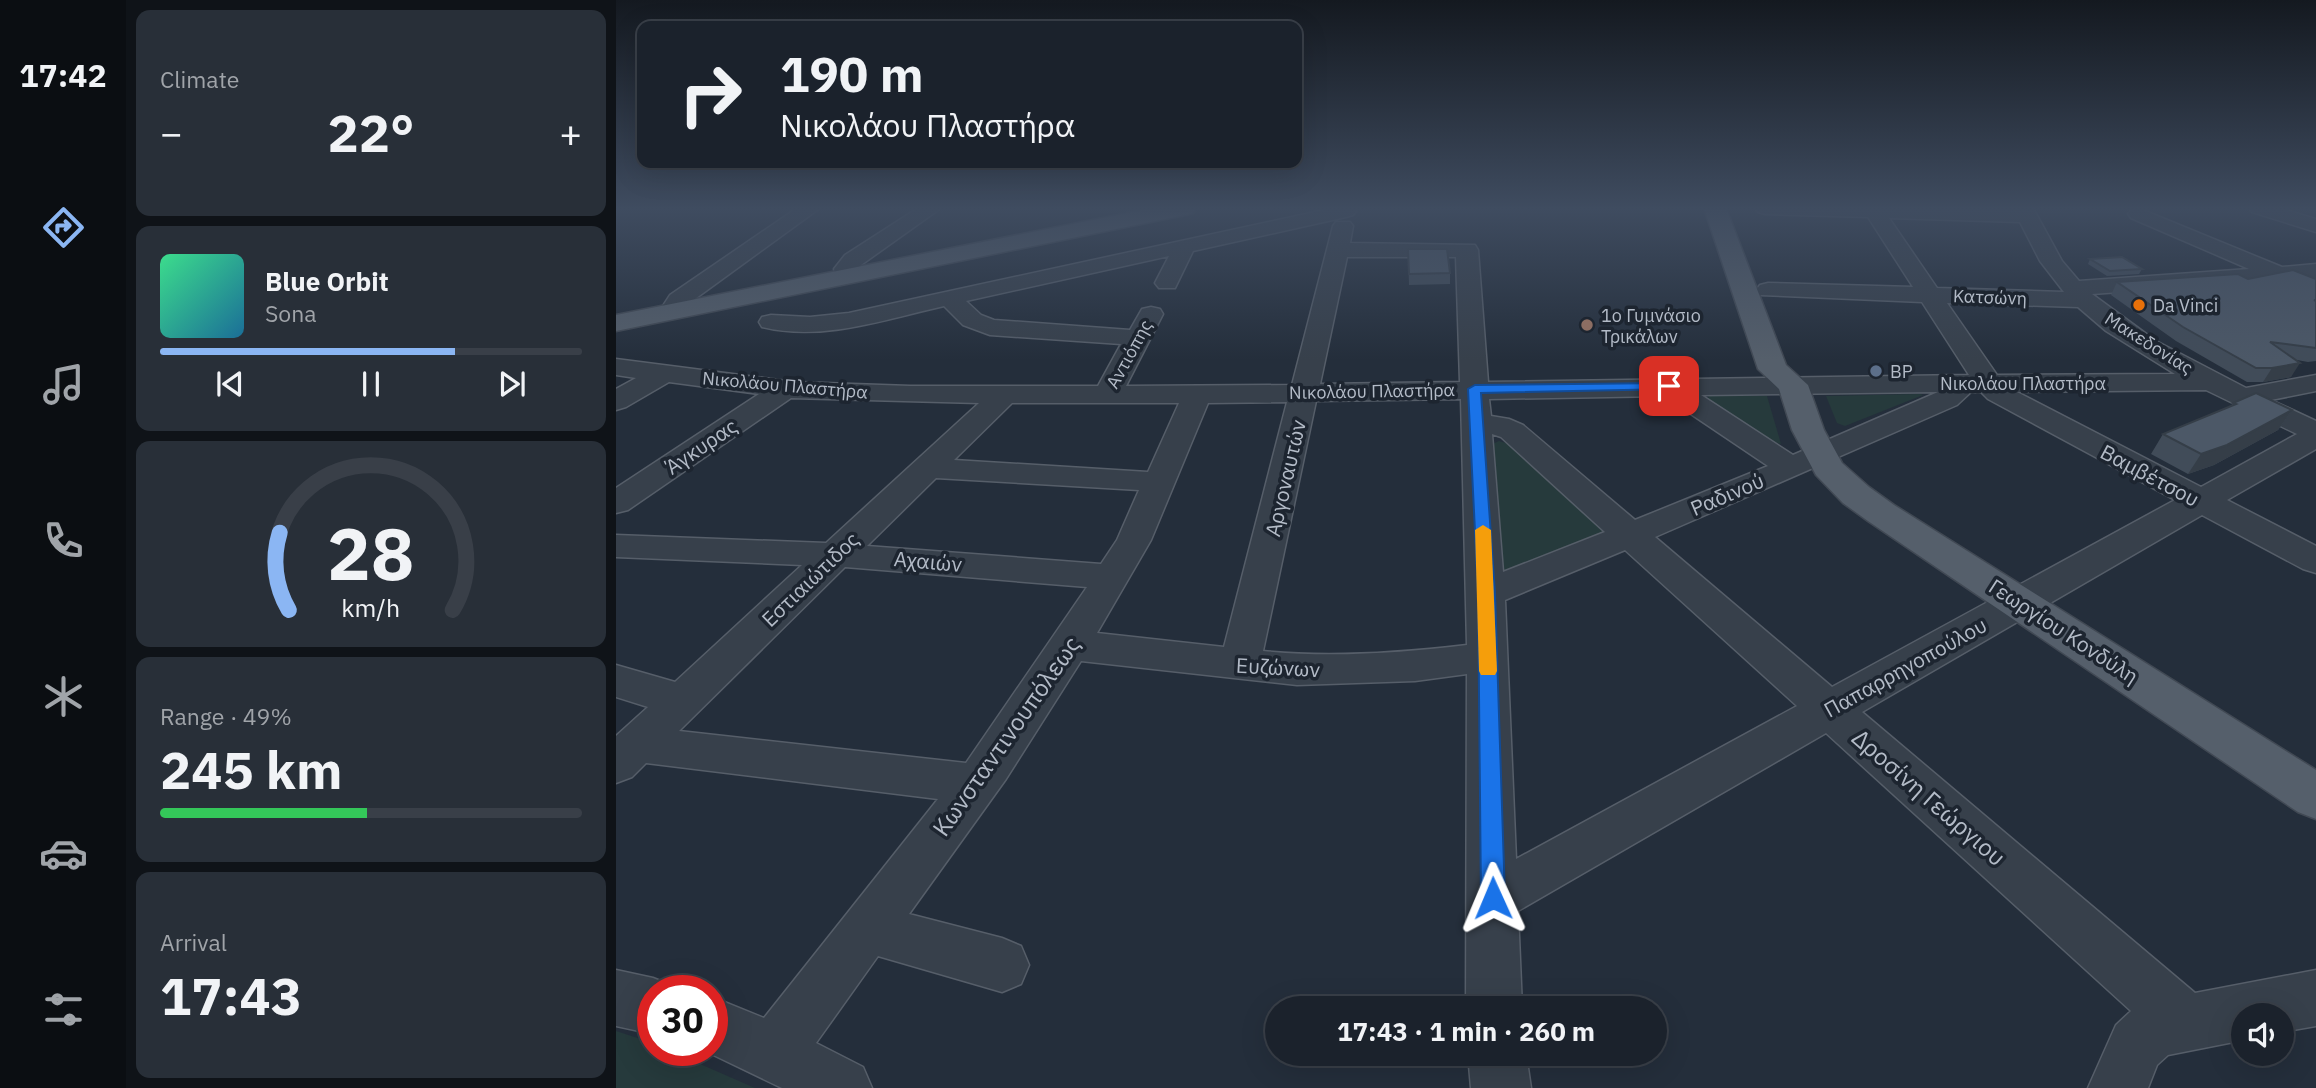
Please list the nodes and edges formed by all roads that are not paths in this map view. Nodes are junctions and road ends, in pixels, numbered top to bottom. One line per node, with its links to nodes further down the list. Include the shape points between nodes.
1 (737, 259): 22 (street, via 678,300)
2 (855, 259): 15 (street, via 845,270)
3 (932, 259): 15 (main road)
4 (1127, 259): 21 (street)
5 (1179, 259): 16 (street)
6 (1337, 259): 35 (street, Αργοναυτών)
7 (1468, 259): 41 (street)
8 (1734, 259): 27 (main road, via 1773,369)
9 (1755, 259): 18 (main road, Γεωργίου Κονδύλη)
10 (1905, 259): 20 (street, Βαμβέτσου)
11 (2050, 259): 19 (street, Μακεδονίας)
12 (2244, 259): 14 (street)
13 (2316, 271): 14 (street, Κατσώνη)
14 (2282, 275): 17 (street); 19 (street, Κατσώνη)
15 (846, 276): 22 (main road)
16 (1167, 284)
17 (2316, 289)
18 (1768, 290): 20 (street, Κατσώνη); 27 (main road, Γεωργίου Κονδύλη)
19 (2079, 294): 20 (street, Κατσώνη); 30 (street, Μακεδονίας, via 2147,344)
20 (1929, 295): 32 (street, Βαμβέτσου)
21 (948, 298): 24 (street, via 823,324); 26 (street, via 972,320 990,327)
22 (671, 312): 25 (main road)
23 (1152, 314): 26 (street, Αντιόπης)
24 (771, 322)
25 (616, 323)
26 (1138, 338): 37 (street, Αντιόπης)
27 (1792, 359): 32 (street, Νικολάου Πλαστήρα); 33 (street, Νικολάου Πλαστήρα); 43 (main road, Γεωργίου Κονδύλη, via 1808,430)
28 (616, 367): 29 (street, Νικολάου Πλαστήρα)
29 (663, 373): 34 (street, Νικολάου Πλαστήρα); 40 (street)
30 (2214, 382): 32 (street, Νικολάου Πλαστήρα); 39 (street, Μακεδονίας)
31 (2316, 383): 39 (street)
32 (1973, 384): 43 (street, Ραδινού); 46 (street, Βαμβέτσου)
33 (1669, 386): 41 (street, Νικολάου Πλαστήρα); 43 (street)
34 (785, 389): 36 (street, Νικολάου Πλαστήρα); 47 (street, Άγκυρας)
35 (1305, 393): 38 (street, Νικολάου Πλαστήρα); 41 (street, Νικολάου Πλαστήρα); 57 (street, Αργοναυτών)
36 (1004, 395): 37 (street, Νικολάου Πλαστήρα); 44 (street, Εστιαιώτιδος)
37 (1107, 395): 38 (street, Νικολάου Πλαστήρα)
38 (1197, 395): 45 (street, Κωνσταντινουπόλεως)
39 (2243, 397): 42 (street, Μακεδονίας)
40 (616, 401)
41 (1476, 407): 48 (street, Δροσίνη Γεώργιου, via 1512,430); 53 (street)
42 (2316, 434): 46 (street, Παπαρρηγοπούλου)
43 (1806, 461): 48 (street, Ραδινού); 54 (main road, Γεωργίου Κονδύλη, via 1834,475 1862,500)
44 (927, 468): 45 (street); 50 (street, Εστιαιώτιδος)
45 (1160, 482): 52 (street, Κωνσταντινουπόλεως)
46 (2200, 501): 51 (street, Βαμβέτσου); 54 (street, Παπαρρηγοπούλου)
47 (616, 503)
48 (1630, 535): 53 (street, Ραδινού); 60 (street, Δροσίνη Γεώργιου)
49 (616, 546): 50 (street, Αχαιών)
50 (836, 555): 52 (street, Αχαιών); 59 (street, Εστιαιώτιδος)
51 (2316, 561)
52 (1113, 577): 55 (street, Κωνσταντινουπόλεως)
53 (1486, 593): 56 (street)
54 (2020, 602): 60 (street, Παπαρρηγοπούλου); 63 (main road, Γεωργίου Κονδύλη)
55 (1070, 645): 57 (street, Ευζώνων); 62 (street, Κωνσταντινουπόλεως)
56 (1488, 657): 57 (street, Ευζώνων, via 1330,670); 64 (street)
57 (1240, 666)
58 (616, 681): 59 (street)
59 (682, 701): 61 (street, Εστιαιώτιδος)
60 (1829, 709): 64 (street, Παπαρρηγοπούλου); 71 (street, Δροσίνη Γεώργιου)
61 (626, 754): 62 (street)
62 (977, 784): 65 (street, Κωνσταντινουπόλεως)
63 (2316, 797)
64 (1493, 898): 67 (street)
65 (868, 928): 66 (street); 73 (street, Κωνσταντινουπόλεως)
66 (1002, 965)
67 (1494, 996)
68 (616, 998): 70 (street)
69 (2316, 998): 71 (street)
70 (637, 1003)
71 (2184, 1021): 77 (street, via 2154,1029 2141,1039)
72 (728, 1032): 73 (street)
73 (774, 1052): 75 (street)
74 (1498, 1066): 76 (street)
75 (842, 1088)
76 (1501, 1088)
77 (2118, 1088)

